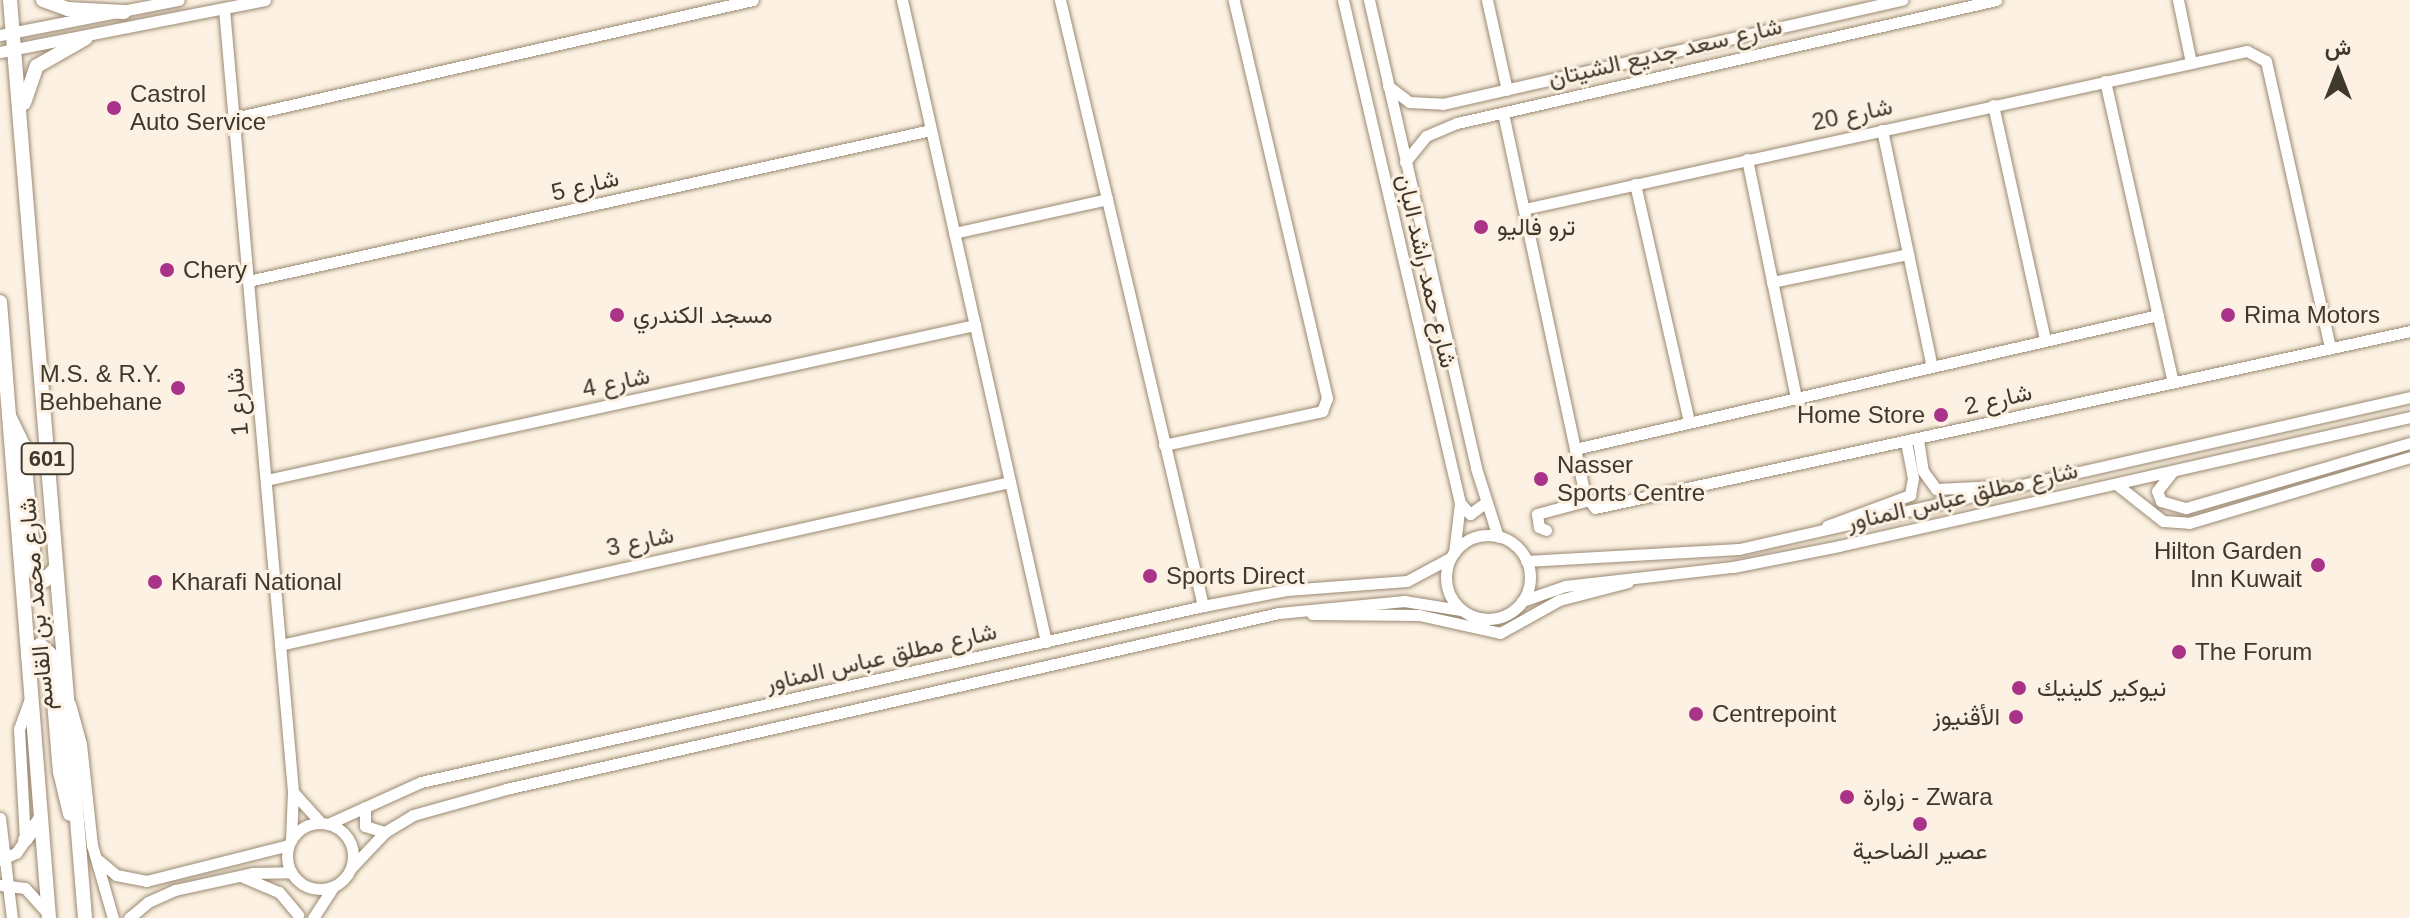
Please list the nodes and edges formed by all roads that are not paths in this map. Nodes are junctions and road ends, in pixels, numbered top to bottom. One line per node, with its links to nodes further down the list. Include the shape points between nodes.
1 (10, 0): 19 (main road, شارع محمد بن القاسم / 601)
2 (43, 0): 16 (main road, via 68,9)
3 (179, 0): 16 (street)
4 (265, 0): 15 (street)
5 (753, 0): 31 (street)
6 (902, 0): 33 (street)
7 (1060, 0): 39 (street)
8 (1234, 0): 63 (street, via 1327,398 1322,411)
9 (1343, 0): 53 (street, شارع حمد راشد البان)
10 (1369, 0): 26 (street, شارع حمد راشد البان)
11 (1487, 0): 27 (street)
12 (1902, 0): 17 (street, شارع سعد جديع الشيتان)
13 (1996, 0): 21 (street, شارع سعد جديع الشيتان)
14 (2178, 0): 24 (street)
15 (224, 9): 20 (street); 31 (street, شارع 1)
16 (124, 12): 19 (street)
17 (1810, 20): 18 (street, شارع سعد جديع الشيتان); 21 (street, via 1803,30)
18 (1774, 27): 22 (street, via 1783,35); 27 (street, شارع سعد جديع الشيتان)
19 (7, 34): 23 (main road, شارع محمد بن القاسم / 601)
20 (86, 38): 23 (street); 35 (main road, via 37,66 29,81)
21 (1814, 40): 22 (street, شارع سعد جديع الشيتان)
22 (1779, 47): 30 (street, شارع سعد جديع الشيتان)
23 (7, 51): 35 (main road, شارع محمد بن القاسم / 601)
24 (2191, 63): 25 (street, شارع 20); 51 (street, شارع 20, via 2247,51 2266,61)
25 (2105, 81): 29 (street, شارع 20); 46 (street)
26 (1388, 86): 28 (street, شارع سعد جديع الشيتان, via 1409,102); 37 (street, شارع حمد راشد البان)
27 (1507, 90): 28 (street, شارع سعد جديع الشيتان)
28 (1452, 102): 32 (street, via 1449,115)
29 (1993, 105): 34 (street, شارع 20); 49 (street)
30 (1503, 113): 32 (street, شارع سعد جديع الشيتان); 40 (street)
31 (234, 118): 43 (street, شارع 1)
32 (1457, 123): 37 (street, شارع سعد جديع الشيتان, via 1426,136)
33 (931, 130): 41 (street); 43 (street, شارع 5)
34 (1882, 130): 36 (street, شارع 20); 42 (street)
35 (21, 131): 83 (main road, شارع محمد بن القاسم / 601)
36 (1747, 159): 38 (street, شارع 20); 44 (street)
37 (1405, 162): 50 (street, شارع حمد راشد البان)
38 (1635, 184): 40 (street, شارع 20); 60 (street)
39 (1107, 199): 41 (street); 63 (street)
40 (1524, 209): 64 (street)
41 (954, 233): 47 (street)
42 (1908, 254): 44 (street); 54 (street)
43 (248, 281): 68 (street, شارع 1)
44 (1772, 282): 57 (street)
45 (0, 302): 52 (main road, شارع محمد بن القاسم / 601)
46 (2158, 315): 49 (street); 55 (street)
47 (975, 325): 68 (street, شارع 4); 69 (street)
48 (2410, 331): 51 (street, شارع 2)
49 (2045, 340): 54 (street)
50 (1447, 347): 53 (street, via 1430,346); 75 (street, شارع حمد راشد البان)
51 (2330, 348): 55 (street, شارع 2)
52 (2, 355): 58 (main road, شارع محمد بن القاسم / 601)
53 (1425, 359): 74 (street, شارع حمد راشد البان)
54 (1932, 367): 57 (street)
55 (2173, 382): 61 (street, شارع 2)
56 (2410, 397): 72 (street, شارع مطلق عباس المناور)
57 (1796, 398): 60 (street)
58 (9, 416): 70 (main road, شارع محمد بن القاسم / 601); 83 (main road, via 23,445 35,572 45,580)
59 (2410, 417): 66 (street, شارع مطلق عباس المناور)
60 (1689, 422): 64 (street)
61 (1912, 441): 72 (street, via 1936,489); 76 (street, شارع 2); 79 (street, via 1910,495)
62 (2406, 444): 65 (street); 73 (street)
63 (1164, 445): 86 (street)
64 (1575, 449): 76 (street)
65 (2408, 458): 77 (street)
66 (2177, 468): 71 (street, شارع مطلق عباس المناور); 73 (street, via 2161,481 2161,501 2186,508)
67 (0, 476): 70 (street)
68 (266, 480): 90 (street, شارع 1)
69 (1010, 482): 89 (street); 90 (street, شارع 3)
70 (14, 483): 91 (main road, شارع محمد بن القاسم / 601)
71 (2116, 484): 77 (street, via 2163,521 2189,523); 84 (street, شارع مطلق عباس المناور, via 1733,567)
72 (2015, 488): 79 (street, شارع مطلق عباس المناور)
73 (2225, 499): 77 (street)
74 (1460, 503): 75 (street, via 1470,514); 81 (street, شارع حمد راشد البان)
75 (1484, 504): 80 (street, شارع حمد راشد البان)
76 (1592, 504): 78 (street, شارع 2, via 1537,514 1539,527)
77 (2230, 514)
78 (1546, 530)
79 (1814, 533): 82 (street, شارع مطلق عباس المناور, via 1678,557)
80 (1498, 537): 81 (street, via 1469,540); 82 (street, via 1519,549)
81 (1452, 555): 86 (street, شارع مطلق عباس المناور, via 1407,581 1287,590); 87 (street, via 1446,586)
82 (1526, 561): 85 (street, via 1528,588)
83 (55, 569): 92 (main road, شارع محمد بن القاسم / 601)
84 (1638, 577): 85 (street, شارع مطلق عباس المناور, via 1565,586); 88 (street, via 1559,600 1500,633 1419,615)
85 (1522, 601): 87 (street, via 1501,617 1487,619)
86 (1203, 606): 89 (street, شارع مطلق عباس المناور)
87 (1461, 610): 88 (street, شارع مطلق عباس المناور, via 1404,601)
88 (1279, 613): 99 (street, شارع مطلق عباس المناور, via 474,796 432,808)
89 (1046, 642): 95 (street, شارع مطلق عباس المناور, via 421,782)
90 (280, 645): 94 (street, شارع 1)
91 (28, 656): 93 (main road, شارع محمد بن القاسم / 601); 100 (main road, via 40,645 50,654 60,772)
92 (66, 696): 100 (main road, شارع محمد بن القاسم / 601); 103 (street, via 79,726)
93 (30, 699): 96 (main road, شارع محمد بن القاسم / 601); 101 (street, via 19,729)
94 (293, 791): 98 (street); 102 (street, شارع 1)
95 (365, 807): 98 (street, شارع مطلق عباس المناور); 99 (street, via 365,826)
96 (41, 817): 101 (main road); 111 (main road, شارع محمد بن القاسم / 601)
97 (0, 818): 104 (street)
98 (324, 824): 102 (street, via 303,828); 105 (street, via 349,841)
99 (385, 832): 105 (street, شارع مطلق عباس المناور)
100 (77, 833): 114 (main road, شارع محمد بن القاسم / 601)
101 (25, 840): 104 (street)
102 (290, 843): 103 (street, via 146,881 116,875); 106 (street)
103 (94, 856): 115 (street)
104 (2, 860): 109 (street)
105 (351, 868): 108 (street)
106 (293, 875): 107 (street); 108 (street, via 317,889); 110 (street)
107 (238, 876): 110 (street, via 279,892); 116 (street, via 160,895)
108 (334, 886): 117 (street)
109 (4, 888): 111 (street, via 30,891); 112 (street); 113 (street)
110 (298, 916)
111 (49, 917)
112 (6, 918)
113 (12, 918)
114 (85, 918)
115 (113, 918)
116 (129, 918)
117 (313, 918)

